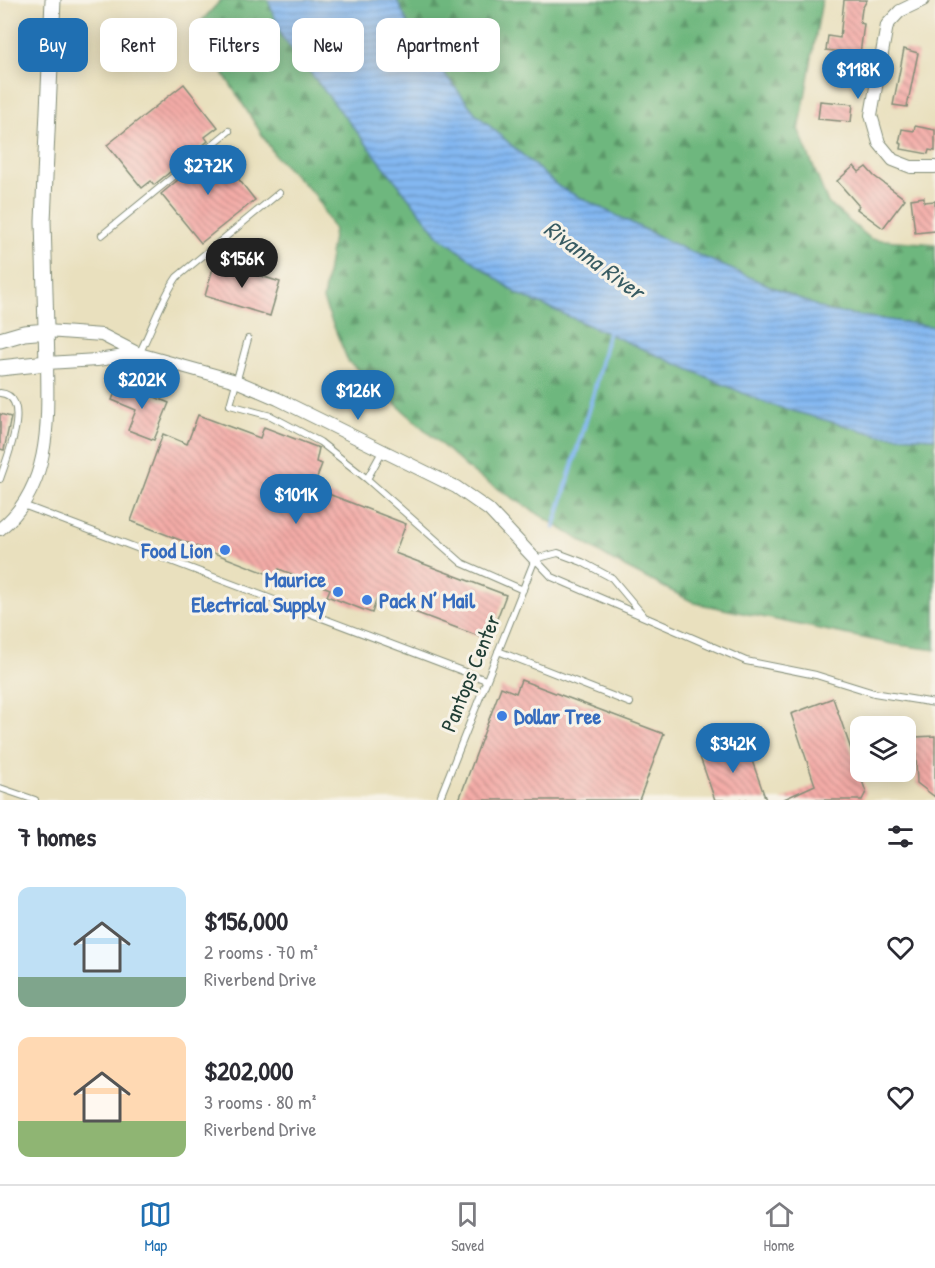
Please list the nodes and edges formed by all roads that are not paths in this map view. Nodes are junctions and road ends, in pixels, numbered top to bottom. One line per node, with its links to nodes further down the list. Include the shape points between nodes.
1 (53, 0): 7 (street, via 43,221)
2 (923, 0): 4 (street, via 900,11 886,25 871,115 879,144 893,160 911,167)
3 (229, 131): 6 (lane)
4 (935, 167)
5 (279, 193): 10 (lane, via 177,277 166,291)
6 (102, 235)
7 (47, 331): 9 (street); 10 (street, via 102,335); 11 (street)
8 (248, 339): 13 (lane)
9 (0, 340)
10 (139, 354): 11 (street); 13 (street)
11 (47, 363): 12 (street); 18 (street, via 45,448 38,475)
12 (0, 368)
13 (236, 381): 15 (street); 17 (lane, via 230,405 271,416 320,442)
14 (0, 393): 16 (lane, via 12,397 18,411)
15 (383, 450): 17 (lane); 20 (street, via 456,487 489,510)
16 (0, 479)
17 (367, 479): 21 (lane, via 462,563)
18 (23, 505): 19 (street); 24 (lane)
19 (0, 529)
20 (535, 559): 21 (lane, Pantops Center); 22 (lane, via 552,577); 22 (lane, via 558,553 582,561 612,578)
21 (523, 590): 23 (lane, Pantops Center)
22 (644, 615): 26 (lane, via 746,661 816,675 874,693)
23 (498, 651): 24 (lane, Pantops Center); 25 (lane)
24 (486, 681): 29 (lane, Pantops Center)
25 (630, 703)
26 (935, 703)
27 (0, 788): 28 (lane)
28 (35, 800)
29 (439, 800)

